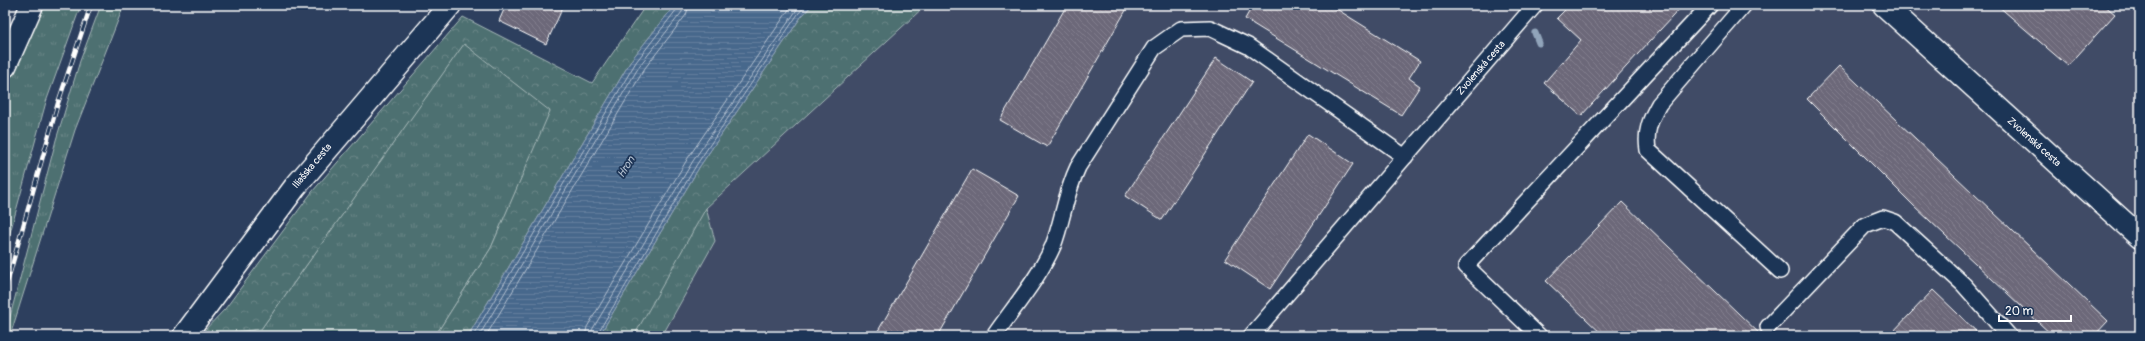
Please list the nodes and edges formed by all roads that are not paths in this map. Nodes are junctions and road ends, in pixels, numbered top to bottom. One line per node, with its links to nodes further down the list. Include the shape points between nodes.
1 (32, 5): 9 (street)
2 (450, 5): 14 (street, Iliašska cesta, via 295,187)
3 (1535, 5): 10 (lane, Zvolenská cesta)
4 (1710, 5): 17 (lane, via 1466,266)
5 (1744, 5): 12 (lane, via 1659,104 1650,120 1646,136 1648,150)
6 (1884, 5): 8 (street, Zvolenská cesta)
7 (1900, 5): 8 (street, Zvolenská cesta)
8 (1928, 46): 11 (street, Zvolenská cesta)
9 (5, 66)
10 (1405, 157): 15 (lane, via 1248,46 1210,28 1181,29 1154,48 1078,167 1069,186 1053,245 1042,267); 16 (lane, Zvolenská cesta)
11 (2140, 237)
12 (1780, 271)
13 (1768, 327): 18 (lane, via 1865,225 1883,218 1895,222 1957,279)
14 (184, 336)
15 (994, 336)
16 (1251, 336)
17 (1539, 336)
18 (2009, 336)

